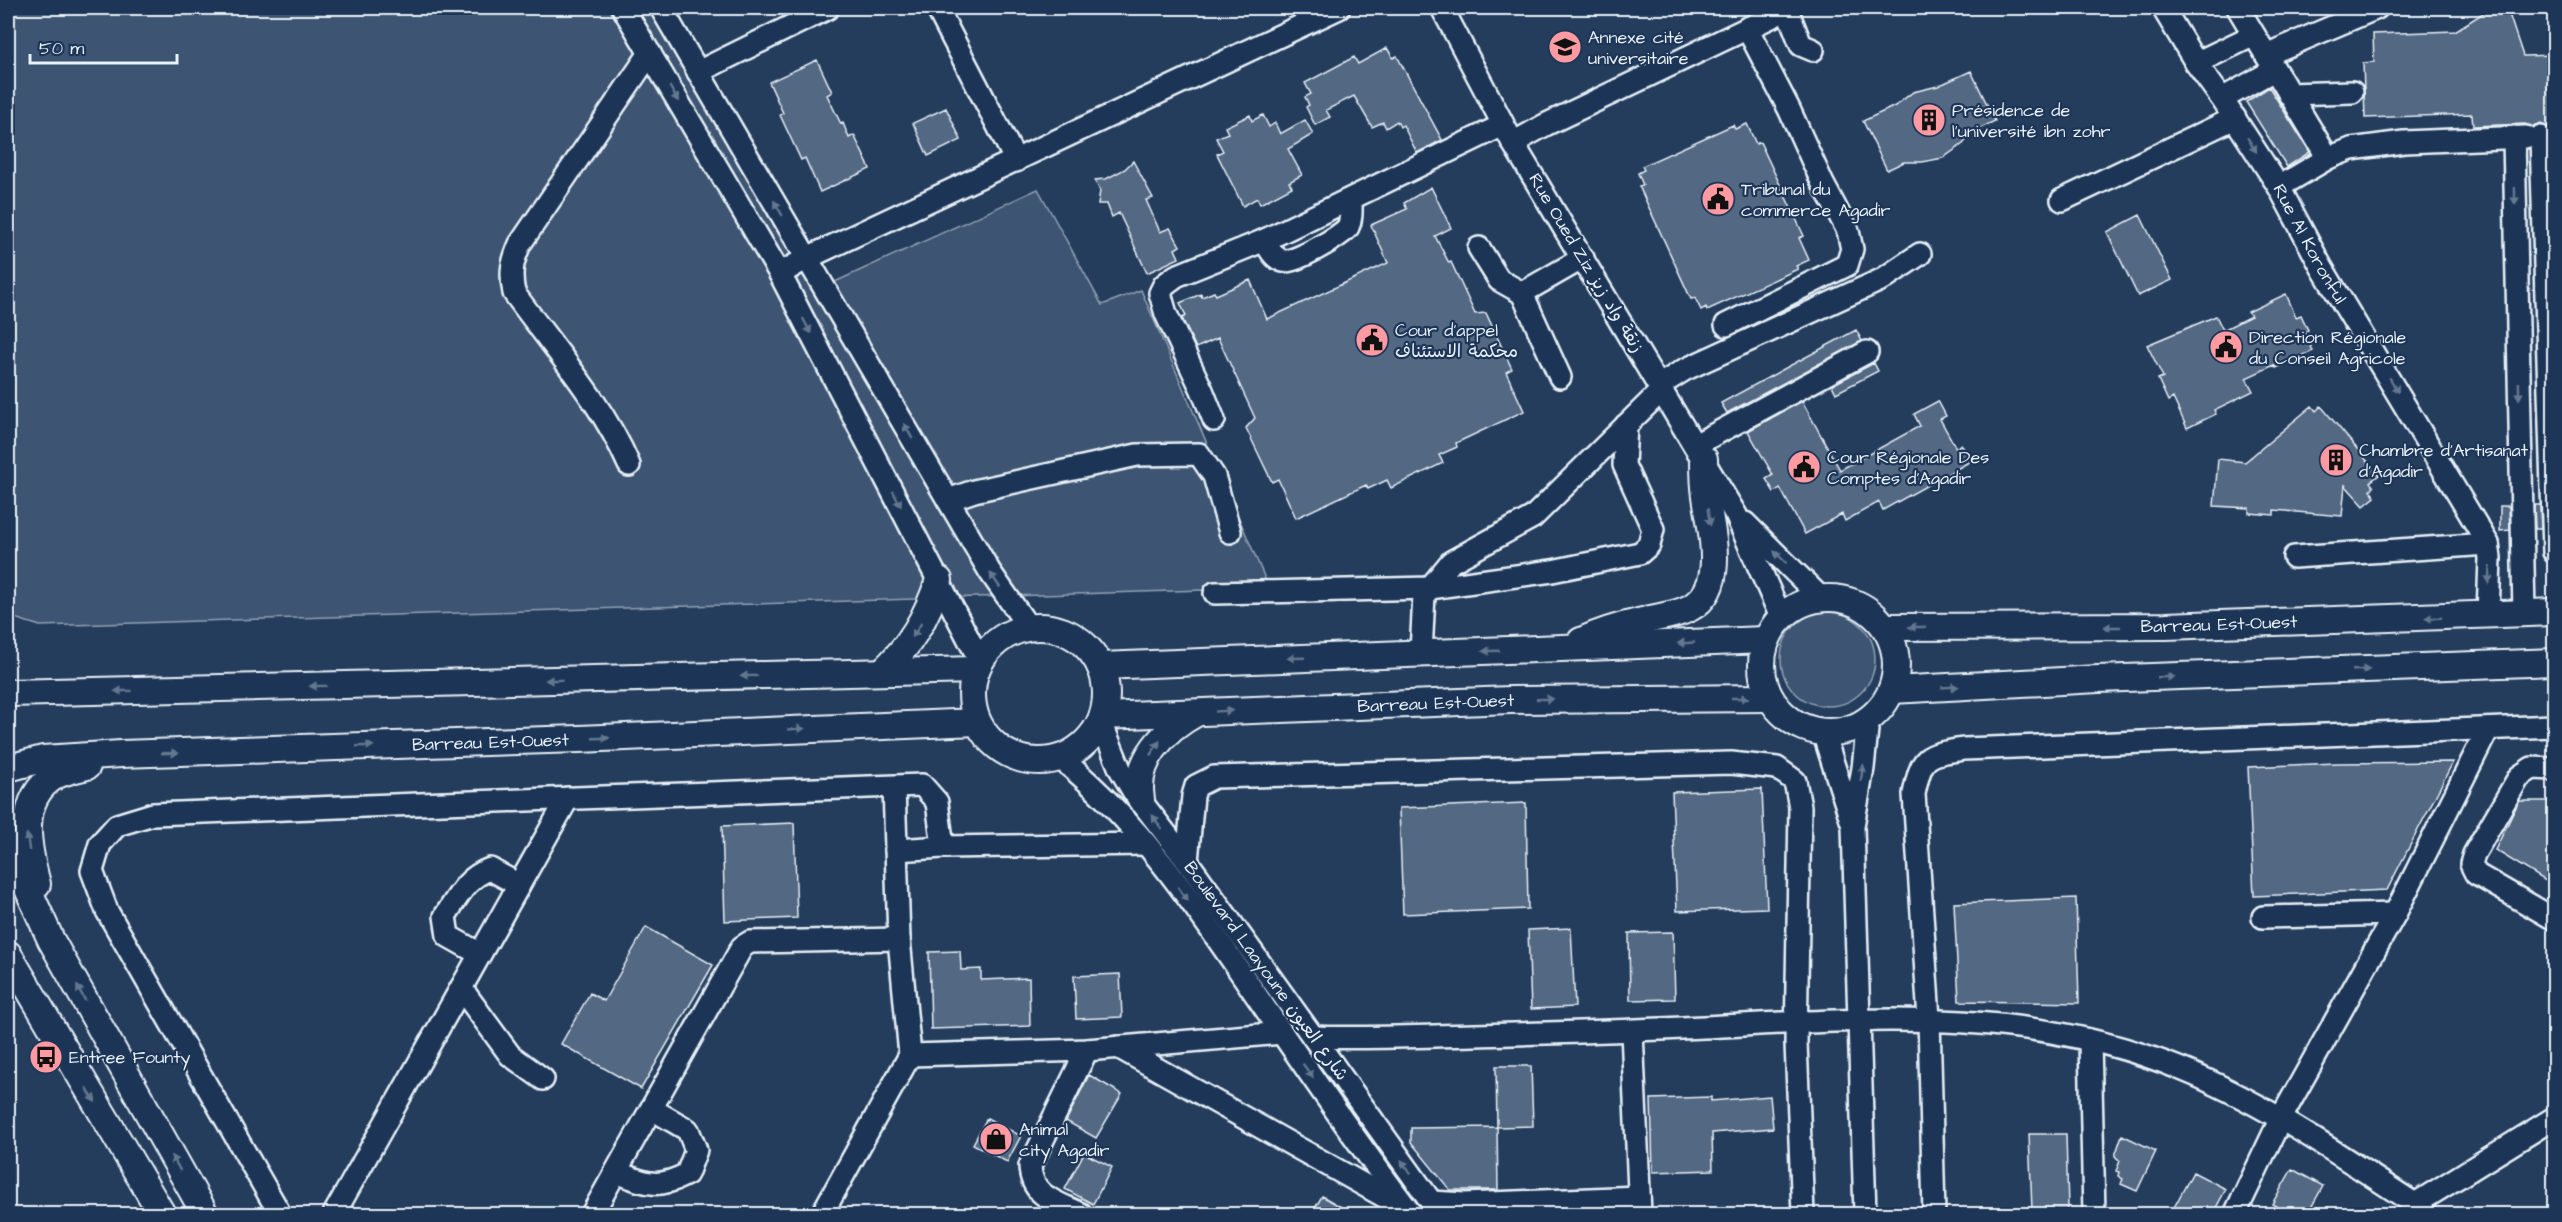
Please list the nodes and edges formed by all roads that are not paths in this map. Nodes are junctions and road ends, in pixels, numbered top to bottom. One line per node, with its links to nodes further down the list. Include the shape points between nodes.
1 (623, 8): 14 (street)
2 (661, 8): 17 (street)
3 (828, 8): 17 (street)
4 (937, 8): 26 (street)
5 (1339, 8): 26 (street)
6 (1442, 8): 22 (street, Rue Oued Ziz زنقة واد زيز)
7 (1789, 8): 11 (street); 13 (street, via 1801,45)
8 (2163, 8): 15 (street, Rue Al Koronful)
9 (2238, 8): 12 (street)
10 (2377, 8): 16 (street)
11 (1748, 28): 22 (street, via 1545,125); 37 (street, via 1848,231 1852,249 1847,265)
12 (2254, 35): 15 (street); 16 (street)
13 (1813, 50)
14 (650, 53): 35 (street, one-way to 35); 44 (street, via 520,244 510,274 514,293 619,441)
15 (2196, 63): 20 (street, Rue Al Koronful)
16 (2270, 63): 19 (street); 20 (street)
17 (698, 72): 33 (street, one-way to 17)
18 (2352, 92): 19 (street)
19 (2289, 94): 25 (street)
20 (2222, 99): 21 (street, Rue Al Koronful)
21 (2235, 118): 27 (street, Rue Al Koronful, one-way to 27); 29 (street)
22 (1508, 134): 28 (street); 34 (street, Rue Oued Ziz زنقة واد زيز)
23 (2514, 137): 24 (street); 25 (street, via 2369,146); 56 (street, one-way to 56)
24 (2548, 137): 49 (street)
25 (2328, 158): 27 (street)
26 (1016, 161): 33 (street)
27 (2279, 187): 48 (street, Rue Al Koronful, one-way to 48, via 2322,268)
28 (1351, 199): 30 (street); 30 (street, via 1351,216 1341,234 1293,261 1283,261 1272,254)
29 (2062, 200)
30 (1265, 240): 41 (street, via 1176,276 1160,293)
31 (1479, 248): 36 (street, via 1499,280)
32 (1920, 254): 40 (street, via 1883,279 1684,370)
33 (807, 258): 35 (street); 45 (street, one-way to 33)
34 (1583, 258): 36 (street); 40 (street, Rue Oued Ziz زنقة واد زيز)
35 (780, 274): 51 (street, one-way to 51)
36 (1522, 293): 39 (street)
37 (1726, 325)
38 (1868, 352): 43 (street)
39 (1560, 377)
40 (1661, 387): 42 (street); 43 (street, Rue Oued Ziz زنقة واد زيز)
41 (1214, 420)
42 (1626, 425): 52 (street, via 1533,517 1452,562); 52 (street, via 1624,465 1653,529 1649,545 1640,553 1552,571)
43 (1700, 452): 46 (street, Rue Oued Ziz زنقة واد زيز); 62 (main road, one-way to 62, via 1714,571 1708,588 1695,606 1622,625)
44 (629, 465)
45 (948, 500): 47 (street, via 974,490 1137,455 1199,454 1214,476); 60 (street, one-way to 45, via 990,572)
46 (1737, 515): 54 (street, Rue Oued Ziz زنقة واد زيز, one-way to 46); 58 (street, Rue Oued Ziz زنقة واد زيز)
47 (1230, 532)
48 (2488, 544): 50 (street); 57 (street, Rue Al Koronful, one-way to 57)
49 (2554, 552)
50 (2294, 556)
51 (939, 580): 65 (street); 67 (main road, one-way to 67, via 917,631)
52 (1430, 588): 53 (street); 63 (street, via 1424,595)
53 (1215, 593)
54 (1821, 598): 58 (main road, via 1800,604); 59 (main road, via 1844,599 1860,605)
55 (2554, 612): 56 (main road, Barreau Est-Ouest)
56 (2524, 613): 57 (main road, Barreau Est-Ouest)
57 (2488, 615): 59 (main road, Barreau Est-Ouest, one-way to 59, via 2166,626)
58 (1781, 617): 61 (main road)
59 (1885, 627): 68 (main road, via 1894,647 1896,669)
60 (1029, 628): 65 (main road, via 1009,634 992,646); 66 (main road, via 1063,631 1091,651)
61 (1766, 640): 62 (main road, one-way to 62); 70 (main road, via 1761,669)
62 (1561, 649): 63 (main road, one-way to 63)
63 (1421, 653): 66 (main road, one-way to 66)
64 (2554, 662): 68 (main road, one-way to 64)
65 (978, 666): 67 (main road); 74 (main road, via 971,696)
66 (1100, 666): 72 (main road, via 1107,699)
67 (882, 672): 69 (main road, one-way to 69)
68 (1892, 690): 73 (main road)
69 (8, 693)
70 (1769, 698): 71 (main road, Barreau Est-Ouest, one-way to 70, via 1510,700); 77 (main road, via 1783,715 1802,727)
71 (1196, 713): 72 (main road, Barreau Est-Ouest); 84 (main road, one-way to 71, via 1143,768 1152,750 1179,722)
72 (1102, 719): 79 (main road, via 1091,738); 84 (street, Boulevard Laayoune شارع العيون, via 1120,769)
73 (1868, 720): 77 (main road, via 1847,730); 85 (street, one-way to 73)
74 (977, 722): 78 (main road, Barreau Est-Ouest, one-way to 74); 79 (main road, via 987,738 1021,759 1040,762)
75 (2554, 726): 76 (street)
76 (2488, 729): 92 (street); 101 (street, via 1964,750 1927,758 1920,767 1914,794)
77 (1823, 732): 85 (street)
78 (122, 754): 80 (main road, Barreau Est-Ouest, via 43,759); 96 (main road, one-way to 78, via 32,864 27,820 41,787 55,776)
79 (1060, 758): 86 (street, Boulevard Laayoune شارع العيون, via 1094,786)
80 (8, 768)
81 (2554, 769): 94 (street, via 2532,768 2518,777 2472,864 2476,874)
82 (894, 787): 83 (street); 88 (street, via 921,785 934,798); 89 (street)
83 (568, 798): 91 (street); 121 (street, via 153,814 117,825 100,844 92,871 106,911)
84 (1141, 799): 90 (street, Boulevard Laayoune شارع العيون, one-way to 84)
85 (1853, 826): 100 (street)
86 (1146, 844): 88 (street); 104 (street, Boulevard Laayoune شارع العيون, one-way to 104)
87 (8, 845): 96 (main road)
88 (943, 847): 89 (street)
89 (896, 850): 95 (street)
90 (1187, 861): 102 (street, via 1196,786 1214,777 1731,763 1777,768 1795,781 1800,807); 105 (street, Boulevard Laayoune شارع العيون)
91 (519, 885): 98 (street); 98 (street, via 490,869 476,874 445,916 448,936)
92 (2395, 914): 93 (street); 112 (street)
93 (2263, 917)
94 (2554, 919)
95 (899, 939): 109 (street); 111 (street, via 745,944)
96 (51, 940): 120 (main road, one-way to 96)
97 (8, 954): 119 (main road, one-way to 119)
98 (480, 954): 99 (street)
99 (461, 988): 110 (street, via 510,1055); 122 (street)
100 (1861, 1019): 101 (street); 102 (street); 127 (street)
101 (1929, 1019): 106 (street, via 2017,1026); 128 (street)
102 (1796, 1023): 103 (street); 126 (street)
103 (1632, 1031): 105 (street); 115 (street)
104 (1282, 1034): 107 (street); 118 (street, Boulevard Laayoune شارع العيون, one-way to 118)
105 (1313, 1037): 116 (street, Boulevard Laayoune شارع العيون, one-way to 105)
106 (2090, 1041): 112 (street, via 2181,1068); 129 (street)
107 (1118, 1047): 108 (street); 118 (street)
108 (1087, 1050): 109 (street); 125 (street, via 1030,1166 1032,1184 1039,1192)
109 (910, 1054): 124 (street)
110 (543, 1079)
111 (652, 1109): 114 (street); 114 (street, via 688,1130 696,1150 687,1174 674,1181 649,1184)
112 (2281, 1118): 117 (street); 130 (street)
113 (2554, 1118): 117 (street)
114 (616, 1172): 123 (street)
115 (1640, 1206): 116 (street, via 1465,1204)
116 (1435, 1208)
117 (2420, 1209)
118 (1408, 1213)
119 (162, 1215)
120 (205, 1215)
121 (280, 1215)
122 (334, 1215)
123 (592, 1215)
124 (822, 1215)
125 (1081, 1215)
126 (1803, 1215)
127 (1865, 1215)
128 (1934, 1215)
129 (2094, 1215)
130 (2235, 1215)

